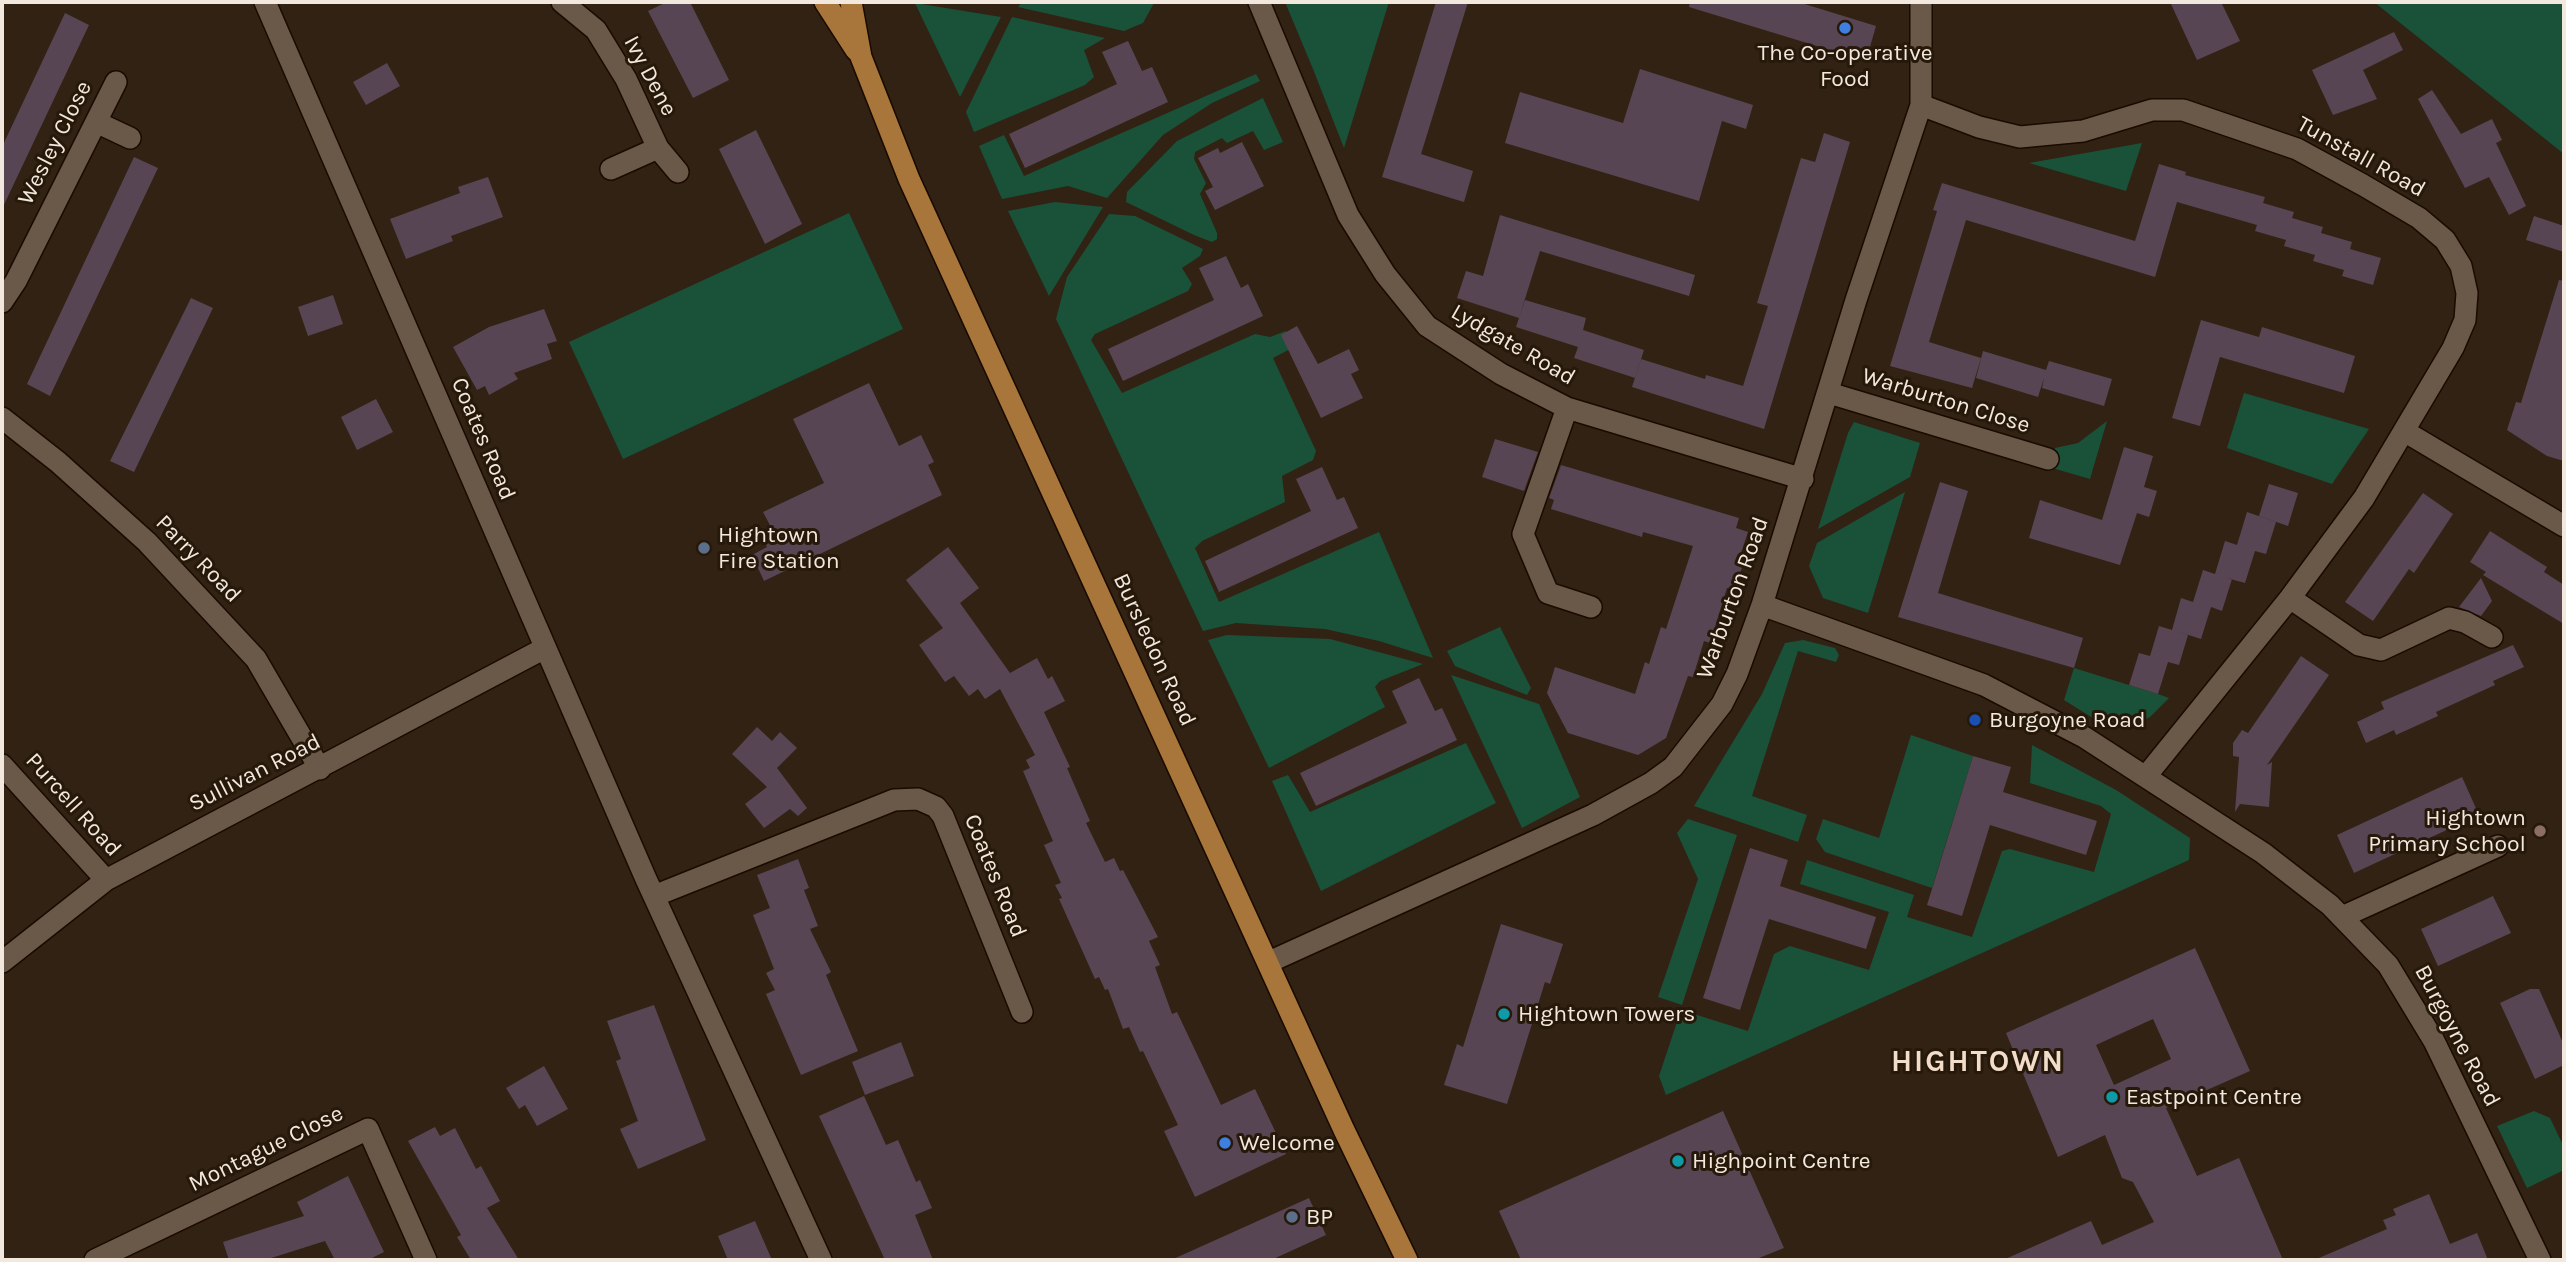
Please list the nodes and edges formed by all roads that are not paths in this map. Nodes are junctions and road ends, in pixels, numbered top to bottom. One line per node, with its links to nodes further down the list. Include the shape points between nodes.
1 (265, 2): 27 (street, Coates Road)
2 (562, 2): 12 (street, Ivy Dene, via 596,30 626,79)
3 (825, 2): 7 (main road, Bursledon Road)
4 (851, 2): 7 (main road, Bursledon Road)
5 (1259, 2): 17 (street, Lydgate Road, via 1348,215 1385,274 1427,326 1501,374)
6 (1921, 2): 9 (street, Warburton Road)
7 (861, 57): 36 (main road, Bursledon Road, via 909,179)
8 (116, 82): 10 (street, Wesley Close)
9 (1921, 105): 16 (street, Warburton Road); 19 (street, Tunstall Road, via 1979,128 2020,137 2083,131 2152,110 2183,110 2297,149 2419,218 2445,240 2462,266 2466,306 2453,348)
10 (96, 122): 11 (street); 15 (street, Wesley Close)
11 (130, 138)
12 (658, 148): 13 (street, Ivy Dene); 14 (street, Ivy Dene)
13 (611, 169)
14 (678, 172)
15 (2, 302)
16 (1829, 393): 20 (street, Warburton Close); 21 (street, Warburton Road)
17 (1567, 408): 21 (street, Lydgate Road); 25 (street, via 1523,534 1548,593)
18 (2, 418): 29 (street, Parry Road, via 147,542 256,659)
19 (2404, 431): 22 (street); 23 (street, Tunstall Road, via 2352,516)
20 (2048, 459)
21 (1803, 480): 24 (street, Warburton Road)
22 (2564, 526)
23 (2290, 598): 26 (street, via 2359,645 2381,650 2449,618); 30 (street, Tunstall Road)
24 (1762, 605): 30 (street, Burgoyne Road, via 1983,685); 36 (street, Warburton Road, via 1722,704 1673,767 1651,783 1593,816)
25 (1591, 607)
26 (2492, 637)
27 (545, 649): 29 (street, Sullivan Road); 33 (street, Coates Road)
28 (2, 765): 32 (street, Purcell Road)
29 (320, 769): 32 (street, Sullivan Road)
30 (2147, 775): 34 (street, Burgoyne Road, via 2263,853)
31 (2498, 846): 34 (street)
32 (106, 880): 35 (street, Sullivan Road)
33 (654, 896): 37 (street, Coates Road, via 894,800 918,799 936,807 949,829); 40 (street, Coates Road)
34 (2342, 917): 42 (street, Burgoyne Road, via 2388,965 2434,1041)
35 (2, 962)
36 (1269, 962): 41 (main road, Bursledon Road)
37 (1022, 1012)
38 (95, 1260): 39 (street, Montague Close, via 368,1129)
39 (426, 1260)
40 (821, 1260)
41 (1407, 1260)
42 (2540, 1260)

